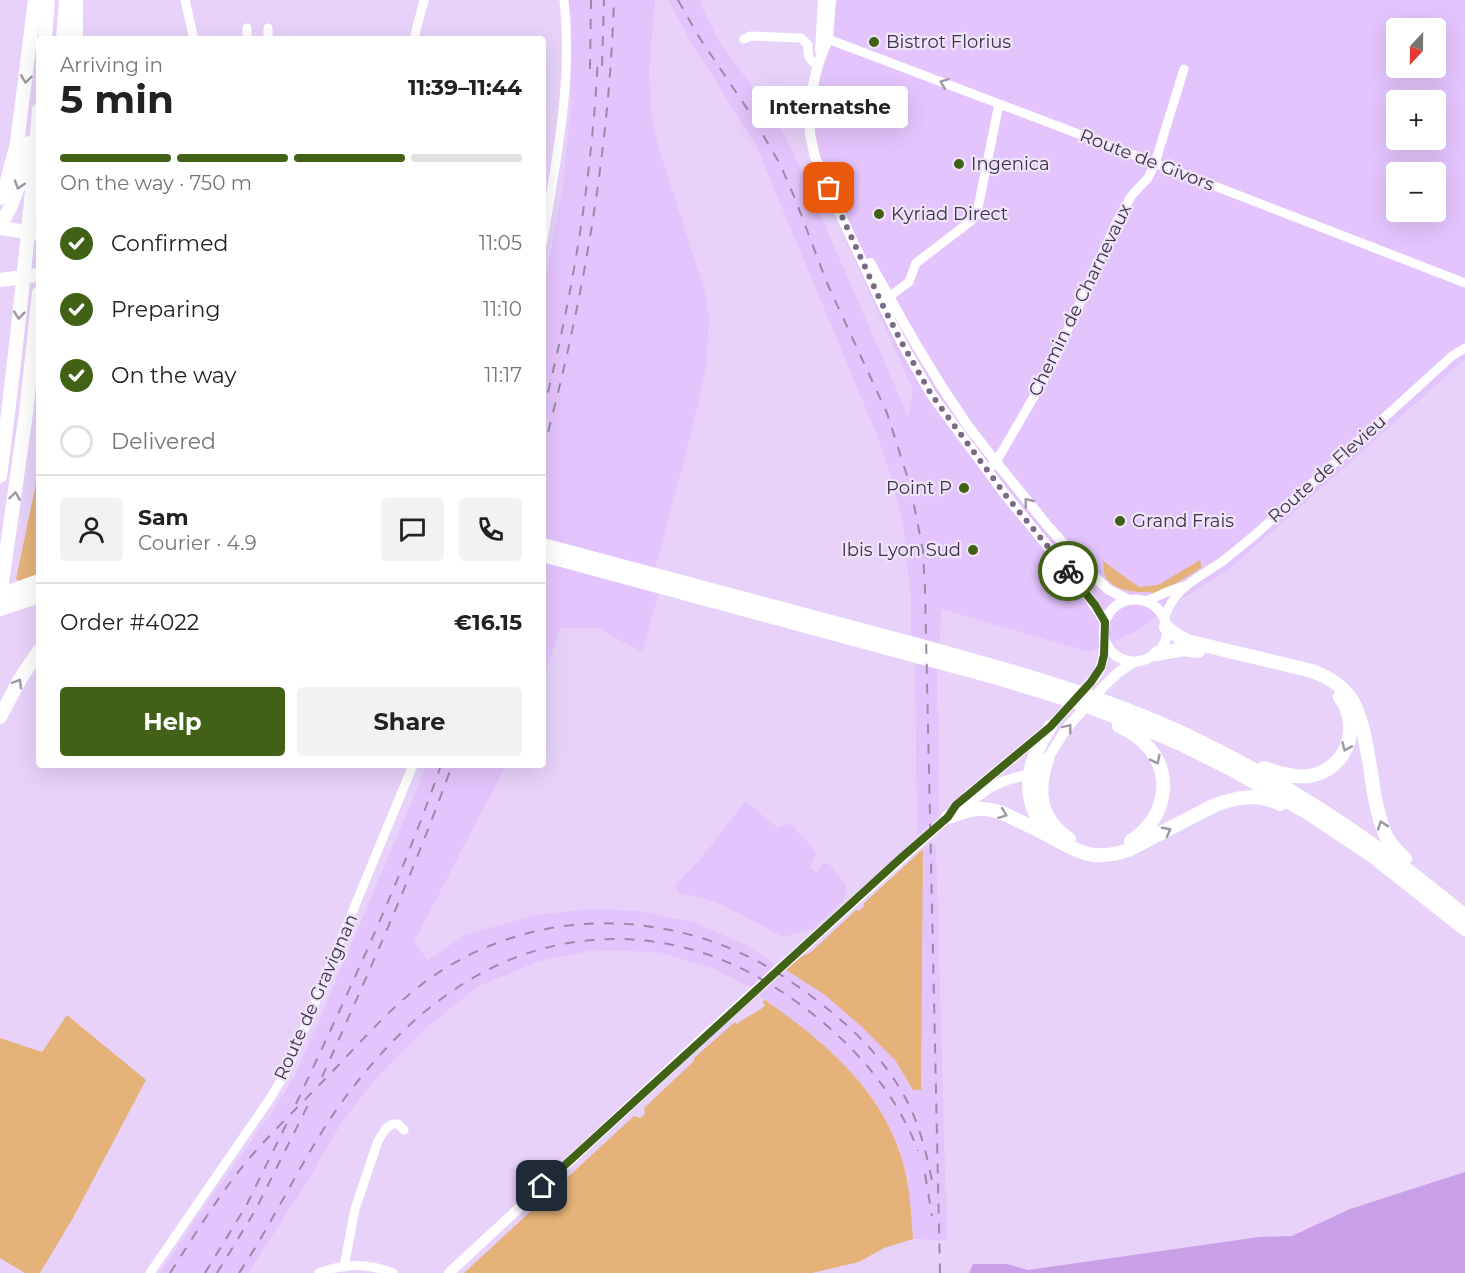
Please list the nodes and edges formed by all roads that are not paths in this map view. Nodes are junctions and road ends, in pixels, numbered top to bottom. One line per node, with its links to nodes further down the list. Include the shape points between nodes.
1 (35, 0): 28 (highway, one-way to 28, via 16,143)
2 (48, 0): 12 (highway)
3 (66, 0): 13 (highway)
4 (185, 0): 16 (street)
5 (424, 0): 19 (street)
6 (564, 0): 29 (street, via 566,61 561,134)
7 (823, 0): 22 (main road)
8 (831, 0): 21 (main road)
9 (76, 6): 14 (highway); 15 (highway)
10 (247, 28): 17 (street)
11 (268, 28): 18 (street)
12 (45, 36)
13 (63, 36)
14 (76, 36)
15 (82, 36)
16 (193, 36)
17 (247, 36)
18 (268, 36)
19 (415, 36)
20 (744, 39): 22 (street, via 801,38 808,45 808,57)
21 (828, 39): 22 (main road); 24 (street, Route de Givors, one-way to 21)
22 (818, 64): 35 (main road, via 809,109 816,157)
23 (1184, 69): 27 (street, Chemin de Charnevaux)
24 (999, 104): 27 (street, Route de Givors); 35 (street, via 977,213 916,263 909,282)
25 (36, 111): 30 (highway, one-way to 30, via 17,192)
26 (36, 145): 39 (highway, one-way to 39)
27 (1155, 163): 34 (street, Route de Givors); 38 (street, Chemin de Charnevaux, via 1117,220 1050,369)
28 (0, 198)
29 (546, 205)
30 (0, 226): 31 (highway)
31 (36, 233)
32 (36, 275): 33 (highway)
33 (0, 280)
34 (1465, 283)
35 (885, 300): 38 (main road, via 902,343 931,394)
36 (36, 318): 45 (highway, one-way to 36)
37 (1465, 348): 43 (street, Route de Flevieu, via 1256,534)
38 (992, 466): 47 (main road, one-way to 38, via 1109,590 1087,570); 50 (main road, via 1004,493 1086,592)
39 (0, 476)
40 (546, 546): 52 (highway)
41 (546, 556): 52 (highway)
42 (36, 583): 44 (highway)
43 (1185, 586): 48 (street, Route de Flevieu); 51 (street, Route de Flevieu, via 1168,606)
44 (22, 595): 45 (highway); 46 (highway); 49 (highway)
45 (0, 596)
46 (36, 596)
47 (1129, 600): 48 (main road); 50 (main road, via 1114,607)
48 (1146, 601): 51 (main road, via 1159,610)
49 (0, 609)
50 (1105, 622): 53 (main road)
51 (1165, 623): 54 (main road, via 1164,642); 71 (highway, one-way to 51, via 1402,856 1386,835 1377,809 1359,714 1342,687 1312,671 1187,640)
52 (845, 631): 56 (highway)
53 (1104, 638): 57 (main road, via 1115,655); 61 (main road, via 1099,671)
54 (1156, 654): 57 (main road); 62 (highway, one-way to 62, via 1189,649 1314,680 1338,695 1351,724 1349,743 1342,756 1326,770 1308,776 1281,774)
55 (36, 655): 60 (highway, one-way to 55)
56 (941, 657): 58 (highway); 58 (highway)
57 (1134, 662): 63 (main road, one-way to 57, via 1066,729 1097,694)
58 (1058, 694): 59 (highway)
59 (1099, 709): 62 (highway); 67 (highway, one-way to 67, via 1144,743 1159,765 1163,785 1153,821 1125,844 1085,846 1063,835 1052,823 1043,806); 68 (highway, via 1208,757)
60 (0, 717)
61 (1050, 727): 64 (main road); 66 (highway, via 1038,746)
62 (1190, 737): 71 (highway, via 1341,821)
63 (1047, 760): 66 (main road); 67 (highway)
64 (1005, 764): 66 (main road, via 1020,762); 69 (main road, via 956,805)
65 (412, 768): 75 (street, Route de Gravignan, via 288,1068)
66 (1031, 771): 67 (main road); 69 (main road, via 989,788); 70 (highway, via 1033,808)
67 (1041, 789)
68 (1308, 813): 70 (highway, one-way to 68, via 1085,853 1115,854 1215,805 1244,797 1264,798); 72 (highway, via 1382,862)
69 (948, 817): 70 (highway, one-way to 70, via 972,809 992,810); 78 (main road)
70 (1054, 838)
71 (1465, 914)
72 (1465, 929)
73 (404, 1130): 74 (street, via 393,1124 378,1141 355,1209)
74 (344, 1267): 76 (street); 77 (street, via 361,1265)
75 (150, 1273)
76 (320, 1273)
77 (393, 1273)
78 (449, 1273)

